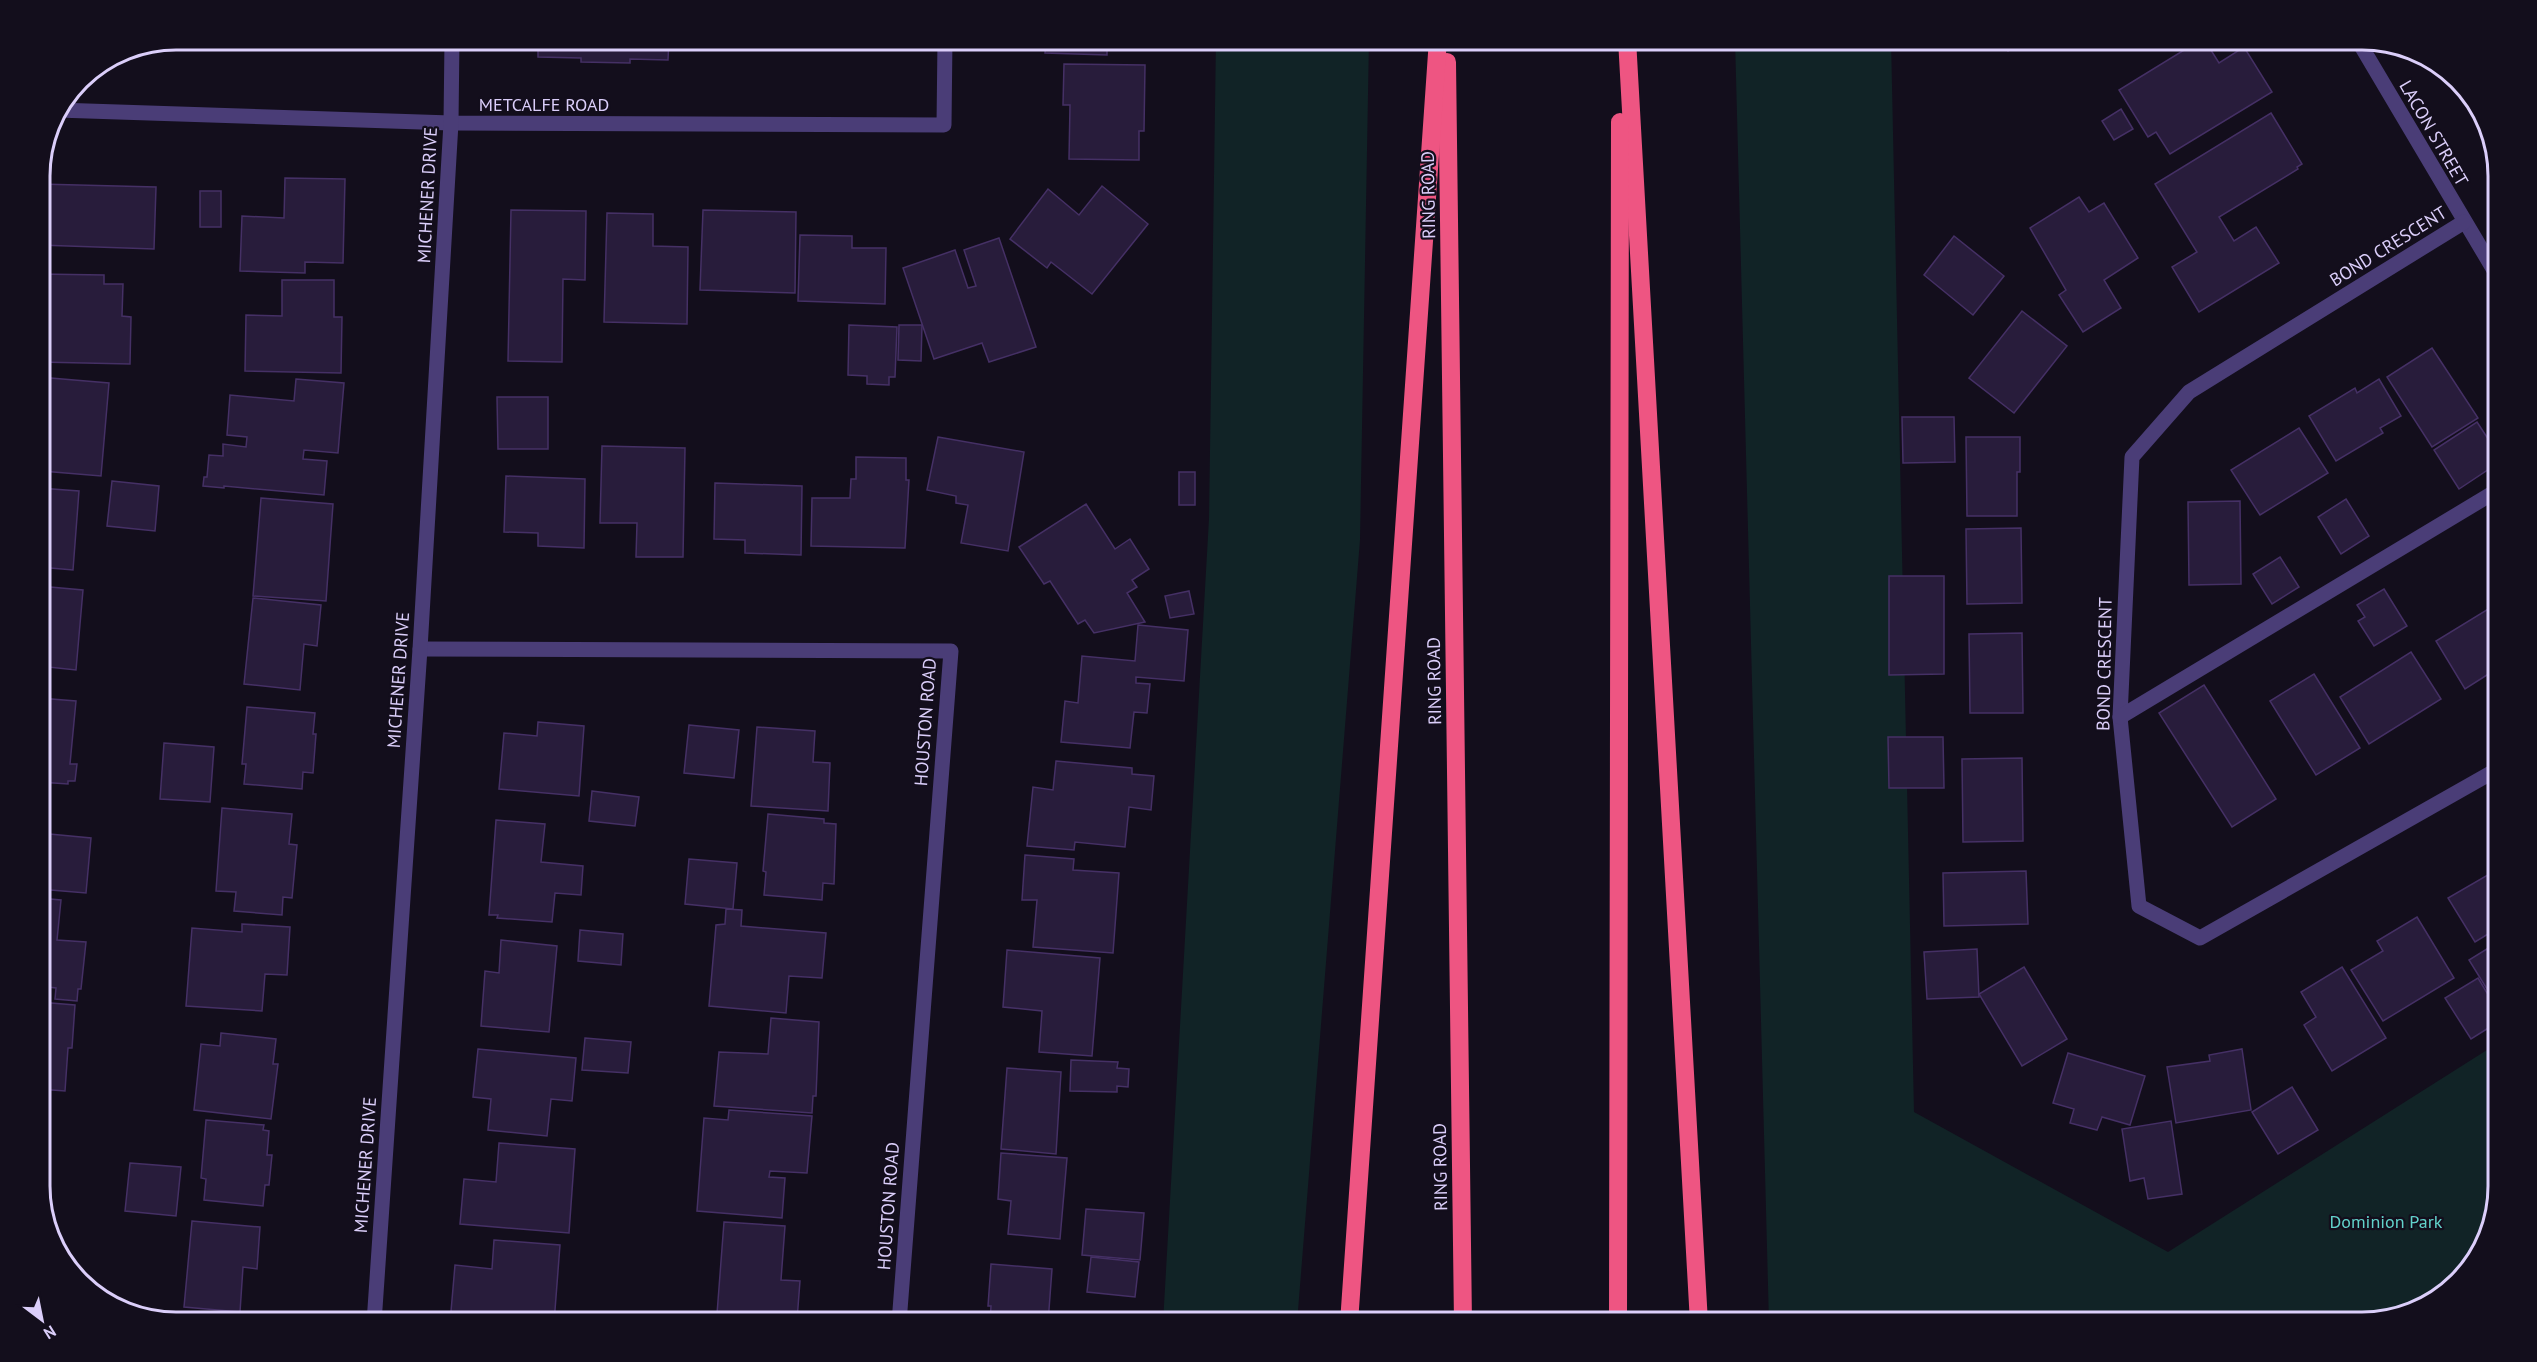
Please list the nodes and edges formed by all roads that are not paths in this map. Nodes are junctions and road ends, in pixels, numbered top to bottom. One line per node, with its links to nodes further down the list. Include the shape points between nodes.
1 (452, 50): 9 (street, MICHENER DRIVE)
2 (945, 50): 9 (street, METCALFE ROAD, via 944,125)
3 (1437, 50): 18 (highway)
4 (1447, 50): 19 (highway, RING ROAD)
5 (1620, 50): 20 (highway)
6 (1628, 50): 21 (highway)
7 (2364, 50): 10 (street, LACON STREET)
8 (68, 110): 9 (street, METCALFE ROAD)
9 (451, 123): 13 (street, MICHENER DRIVE)
10 (2464, 222): 11 (street, LACON STREET); 14 (street, BOND CRESCENT, via 2188,392 2132,457)
11 (2487, 259)
12 (2487, 496): 14 (street)
13 (420, 649): 16 (street, MICHENER DRIVE); 17 (street, HOUSTON ROAD, via 951,651)
14 (2120, 717): 15 (street, BOND CRESCENT, via 2139,906 2200,938)
15 (2488, 775)
16 (375, 1312)
17 (900, 1312)
18 (1350, 1312)
19 (1463, 1312)
20 (1618, 1312)
21 (1698, 1312)

